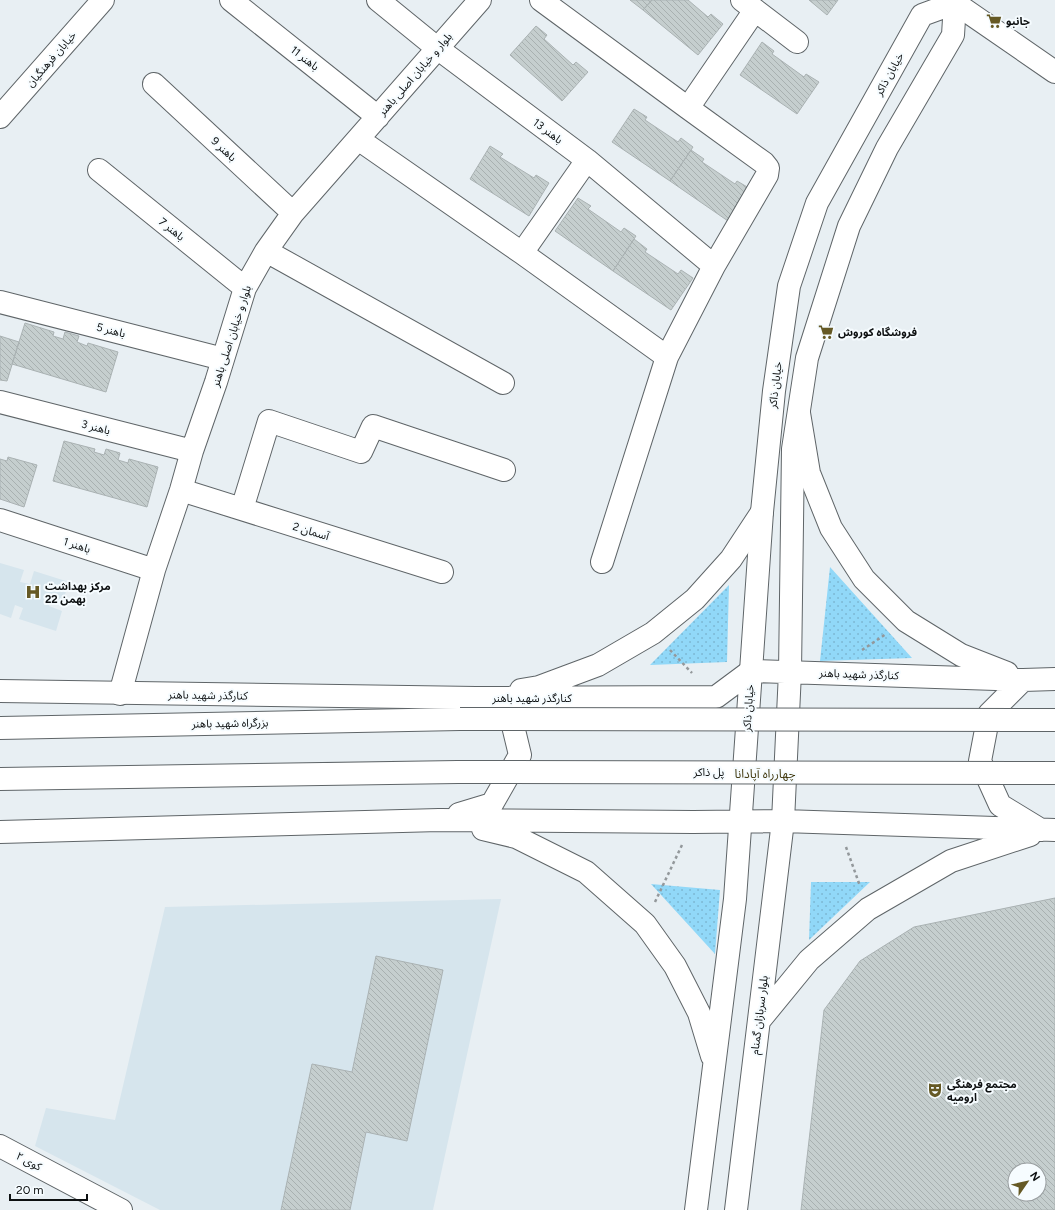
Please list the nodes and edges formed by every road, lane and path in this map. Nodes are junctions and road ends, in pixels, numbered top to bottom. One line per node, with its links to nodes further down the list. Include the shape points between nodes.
1 (103, 0): 14 (main road, خیابان فرهنگیان)
2 (231, 0): 13 (main road, باهنر 11)
3 (378, 0): 9 (main road, باهنر 13)
4 (480, 0): 9 (main road, بلوار و خیابان اصلی باهنر)
5 (541, 0): 12 (main road)
6 (955, 1): 10 (main road); 28 (main road, via 953,35 888,148 849,226 807,358); 33 (main road, خیابان ذاکر, via 922,16 817,203 789,286 774,391)
7 (749, 5): 8 (main road); 12 (main road)
8 (797, 42)
9 (438, 48): 13 (main road, بلوار و خیابان اصلی باهنر); 16 (main road, باهنر 13)
10 (1055, 72)
11 (154, 84): 18 (main road, باهنر 9)
12 (688, 108): 21 (main road, via 764,162 768,168 767,175)
13 (378, 116): 15 (main road, بلوار و خیابان اصلی باهنر)
14 (0, 117)
15 (358, 139): 18 (main road, بلوار و خیابان اصلی باهنر); 20 (main road)
16 (587, 160): 20 (main road); 21 (main road, باهنر 13)
17 (100, 170): 22 (main road, باهنر 7)
18 (293, 214): 19 (main road, بلوار و خیابان اصلی باهنر)
19 (266, 251): 22 (main road, بلوار و خیابان اصلی باهنر); 26 (main road)
20 (522, 253): 24 (main road)
21 (714, 266): 24 (main road)
22 (244, 288): 25 (main road, بلوار و خیابان اصلی باهنر)
23 (0, 302): 25 (main road, باهنر 5)
24 (667, 357): 35 (main road)
25 (223, 359): 29 (main road, بلوار و خیابان اصلی باهنر)
26 (503, 383)
27 (0, 402): 29 (main road, باهنر 3)
28 (799, 413): 40 (main road, via 793,449); 42 (main road, via 808,473 831,528 864,578 906,621 961,655)
29 (192, 451): 31 (main road, بلوار و خیابان اصلی باهنر)
30 (504, 470): 32 (main road, via 373,426 361,452 269,421)
31 (181, 490): 32 (main road, آسمان 2); 36 (main road, بلوار و خیابان اصلی باهنر)
32 (242, 509): 37 (main road, آسمان 2)
33 (762, 512): 38 (main road, via 731,559 695,599); 39 (main road, خیابان ذاکر)
34 (0, 520): 36 (main road, باهنر 1)
35 (602, 562)
36 (154, 570): 44 (main road, بلوار و خیابان اصلی باهنر)
37 (442, 572)
38 (653, 633): 45 (path); 46 (main road, via 598,665 539,686)
39 (751, 671): 40 (main road, کنارگذر شهید باهنر); 45 (main road); 53 (main road, خیابان ذاکر)
40 (790, 672): 42 (main road, کنارگذر شهید باهنر); 52 (main road)
41 (1055, 679): 42 (main road, کنارگذر شهید باهنر)
42 (1023, 680): 55 (main road, via 989,714 980,761 1000,805)
43 (0, 691): 44 (main road, کنارگذر شهید باهنر)
44 (120, 694): 46 (main road, کنارگذر شهید باهنر)
45 (716, 697): 46 (main road, کنارگذر شهید باهنر)
46 (476, 698): 51 (main road, via 507,701 520,755 492,804)
47 (1055, 720): 48 (main road, بزرگراه شهید باهنر, bridge, via 460,719)
48 (0, 728)
49 (1055, 773): 50 (main road, پل ذاکر, bridge, via 458,772)
50 (0, 779)
51 (439, 820): 53 (main road); 56 (main road); 59 (main road, via 516,836 586,872 645,924 675,966 699,1013)
52 (783, 821): 53 (main road); 54 (main road); 58 (main road, بلوار سربازان گمنام)
53 (740, 822): 59 (main road, via 735,899)
54 (837, 823): 55 (main road); 57 (path)
55 (1049, 830): 57 (main road, via 951,861)
56 (0, 832)
57 (868, 909): 58 (main road, via 809,960)
58 (759, 1021): 63 (main road, بلوار سربازان گمنام)
59 (715, 1062): 62 (main road)
60 (0, 1146): 61 (main road, کوی ۲)
61 (121, 1210)
62 (696, 1210)
63 (736, 1210)

